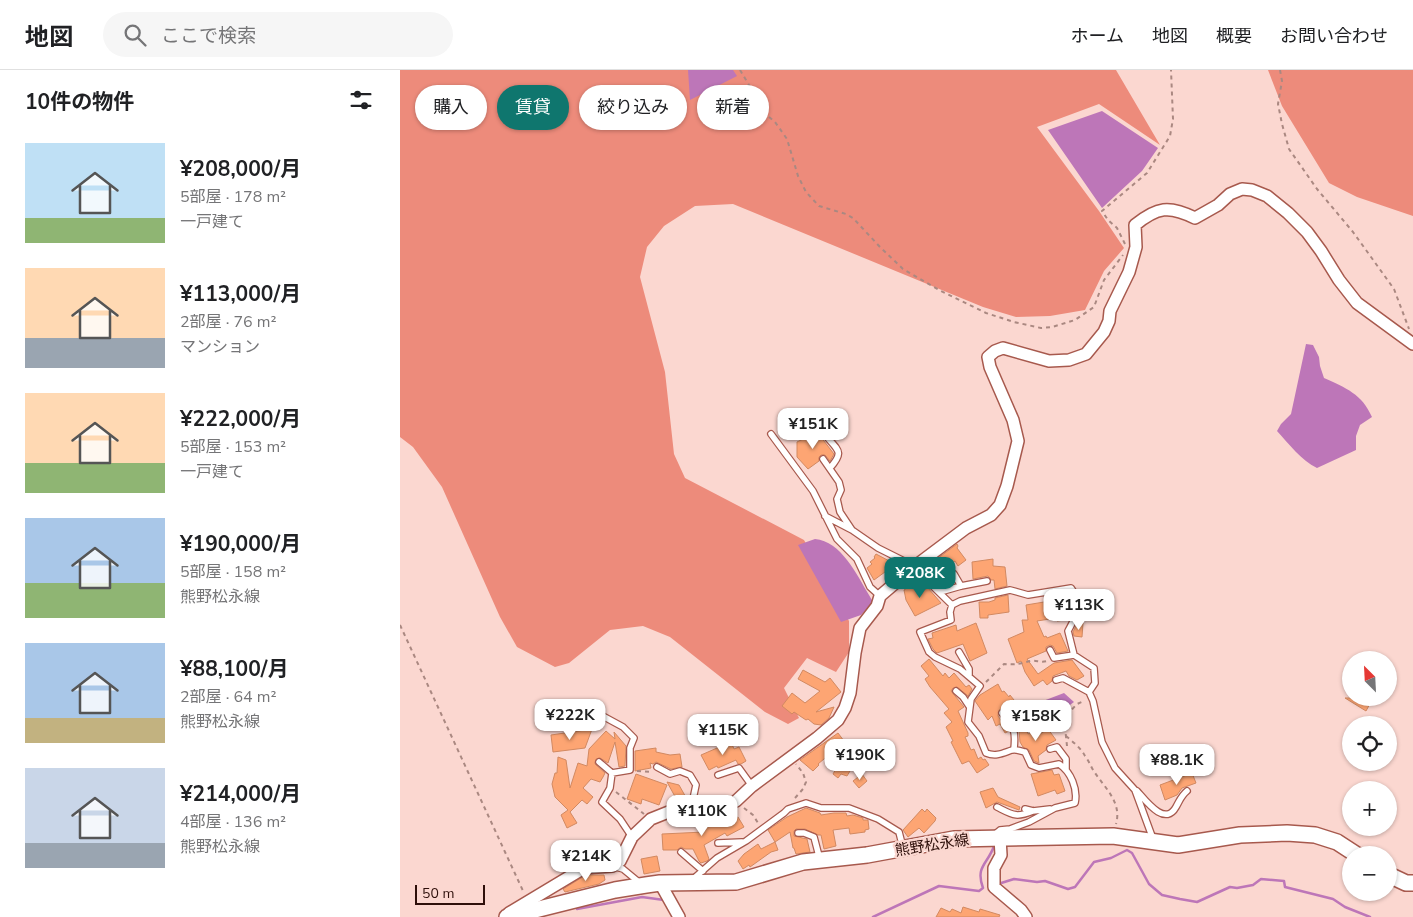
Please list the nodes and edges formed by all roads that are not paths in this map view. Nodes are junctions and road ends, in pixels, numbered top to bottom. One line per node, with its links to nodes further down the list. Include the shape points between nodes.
1 (1412, 344): 8 (street, via 1357,302 1307,232 1266,196 1242,189 1195,218 1166,208 1150,213 1135,225 1136,247 1129,272 1104,332 1086,354 1069,360 1049,361 1003,348 988,357 1018,441 1007,486 1000,505 991,516 966,528)
2 (771, 434): 6 (lane, via 812,491)
3 (826, 436): 5 (lane, via 838,453)
4 (823, 459): 5 (lane)
5 (830, 468): 7 (lane, via 841,490 837,499 840,512)
6 (824, 516): 7 (lane); 13 (lane, via 837,539 857,558 870,587)
7 (852, 530): 8 (lane)
8 (914, 567): 12 (lane); 13 (street)
9 (954, 574): 11 (lane)
10 (988, 581): 11 (lane)
11 (961, 586): 12 (lane)
12 (940, 592): 14 (lane)
13 (880, 596): 32 (street, via 877,606 860,628 850,693 838,720)
14 (952, 605): 17 (lane, via 1010,590 1028,595 1071,588 1076,594 1079,610 1068,631); 18 (lane, via 951,620 920,632 929,652)
15 (1050, 650): 17 (lane, via 1054,658)
16 (959, 652): 18 (lane, via 969,669)
17 (1074, 654): 21 (lane, via 1094,668 1096,683)
18 (969, 676): 22 (lane, via 980,686)
19 (1056, 680): 21 (lane, via 1063,678)
20 (956, 691): 22 (lane)
21 (1089, 692): 33 (lane, via 1102,742 1115,768)
22 (969, 706): 25 (lane, via 968,722 986,753 999,755)
23 (1002, 713): 25 (lane, via 1014,728)
24 (599, 714): 30 (lane, via 623,727 634,738 630,748 630,770)
25 (1014, 749): 29 (lane, via 1025,752 1031,765 1039,768 1059,764)
26 (1050, 749): 29 (lane, via 1057,747 1066,759)
27 (599, 762): 30 (lane)
28 (657, 767): 39 (lane, via 670,774 680,771 690,775 696,785 693,799)
29 (1066, 768): 36 (lane, via 1076,790 1075,803)
30 (612, 773): 41 (lane, via 610,788 602,802 620,819)
31 (718, 775): 32 (lane, via 739,768)
32 (752, 786): 39 (street, via 736,801)
33 (1135, 790): 34 (lane, via 1164,815 1176,809); 44 (lane)
34 (1188, 791)
35 (997, 807): 38 (lane, via 1020,816)
36 (1055, 808): 38 (lane); 42 (lane, via 1029,822 1000,830)
37 (1025, 809): 38 (lane)
38 (1033, 811)
39 (696, 820): 41 (street, via 676,809 651,819)
40 (798, 833): 49 (lane, via 814,837)
41 (632, 837): 50 (street, via 620,862)
42 (995, 838): 44 (main road, 熊野松永線, via 1113,836); 47 (main road, 熊野松永線, via 954,838); 59 (street, via 1001,855 994,868 994,887)
43 (746, 841): 45 (lane); 47 (lane, via 788,809 806,803 821,808 858,810 899,832); 51 (lane)
44 (1153, 841): 46 (main road, 熊野松永線, via 1178,845 1264,833 1315,835)
45 (718, 842)
46 (1342, 846)
47 (903, 849): 49 (main road, 熊野松永線)
48 (681, 852): 51 (lane)
49 (820, 860): 54 (main road, 熊野松永線, via 736,882)
50 (612, 866): 56 (lane, via 630,873); 57 (street, via 584,868)
51 (703, 871): 54 (lane)
52 (1397, 879): 55 (main road)
53 (660, 882): 54 (main road, 熊野松永線); 56 (main road, 熊野松永線); 58 (street)
54 (688, 883)
55 (1413, 883)
56 (642, 886): 57 (main road, 熊野松永線)
57 (505, 917)
58 (679, 917)
59 (1026, 917)

